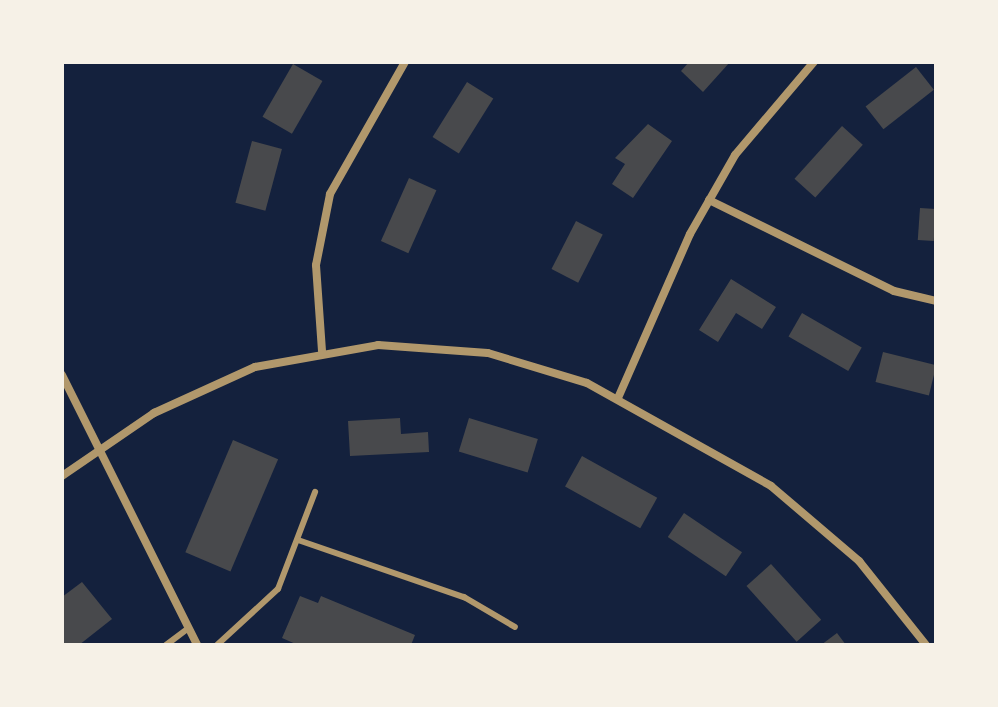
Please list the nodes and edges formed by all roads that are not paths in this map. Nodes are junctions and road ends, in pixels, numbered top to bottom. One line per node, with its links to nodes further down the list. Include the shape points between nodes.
1 (405, 62): 5 (street, via 330,194 316,265)
2 (814, 62): 3 (street, via 756,124)
3 (709, 200): 4 (street, via 894,291); 7 (street)
4 (936, 301)
5 (322, 351): 7 (street, via 418,346 488,353); 8 (street, via 203,387)
6 (62, 375): 8 (street)
7 (618, 398): 17 (street, via 744,468 815,520 859,561)
8 (100, 449): 9 (street); 13 (street)
9 (62, 476)
10 (315, 492): 11 (lane)
11 (298, 540): 12 (lane, via 464,597); 16 (lane, via 278,589)
12 (515, 627)
13 (187, 629): 14 (lane); 15 (street)
14 (166, 645)
15 (197, 645)
16 (217, 645)
17 (926, 645)

